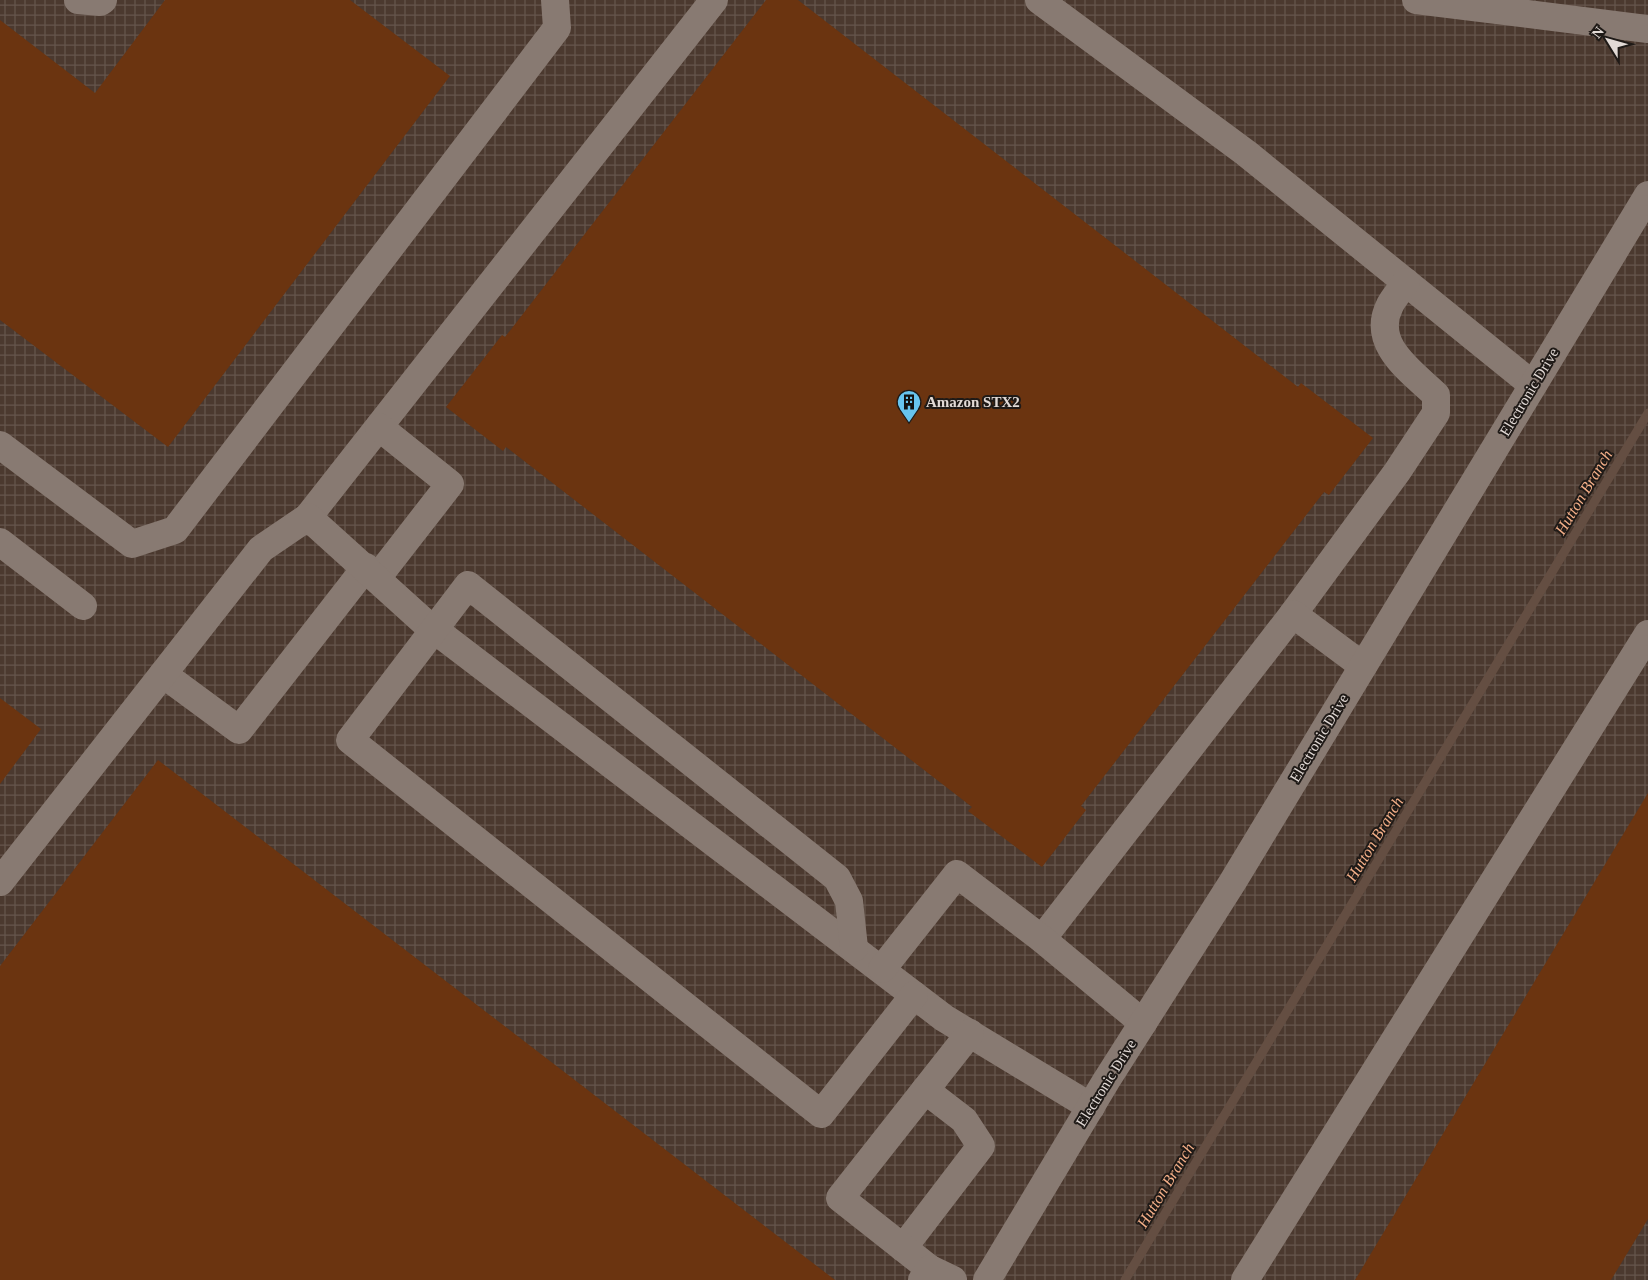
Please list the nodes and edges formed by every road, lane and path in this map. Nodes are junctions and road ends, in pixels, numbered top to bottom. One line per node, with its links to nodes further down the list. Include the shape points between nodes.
1 (78, 0): 2 (street)
2 (103, 0)
3 (555, 0): 12 (street, via 557,28 175,530 132,544)
4 (714, 0): 11 (street)
5 (1039, 0): 9 (street, via 1246,153)
6 (1416, 0): 7 (street)
7 (1648, 29)
8 (1648, 195): 10 (street, Electronic Drive)
9 (1406, 282): 10 (street); 17 (street, via 1389,306 1384,333 1392,354 1436,395 1436,413)
10 (1533, 385): 20 (street, Electronic Drive)
11 (379, 427): 13 (street); 15 (street, via 450,484)
12 (0, 445)
13 (308, 517): 15 (street); 21 (street, via 261,549)
14 (0, 542): 16 (street)
15 (372, 573): 18 (street); 21 (street, via 239,730)
16 (83, 606)
17 (1293, 614): 20 (street); 23 (street)
18 (434, 629): 24 (street); 24 (street, via 468,585 837,878 849,901); 26 (street, via 350,740 821,1114)
19 (1648, 634): 34 (street)
20 (1363, 666): 27 (street, Electronic Drive)
21 (163, 674): 22 (street)
22 (0, 882)
23 (1042, 939): 25 (street, via 957,874); 27 (street)
24 (854, 948): 25 (street)
25 (882, 969): 26 (street)
26 (914, 995): 28 (street)
27 (1143, 1023): 30 (street, Electronic Drive)
28 (970, 1033): 29 (street); 30 (street)
29 (925, 1090): 31 (street, via 964,1120 981,1146); 31 (street, via 840,1198)
30 (1091, 1107): 33 (street, Electronic Drive)
31 (903, 1248): 32 (street)
32 (935, 1276)
33 (987, 1280)
34 (1245, 1280)

